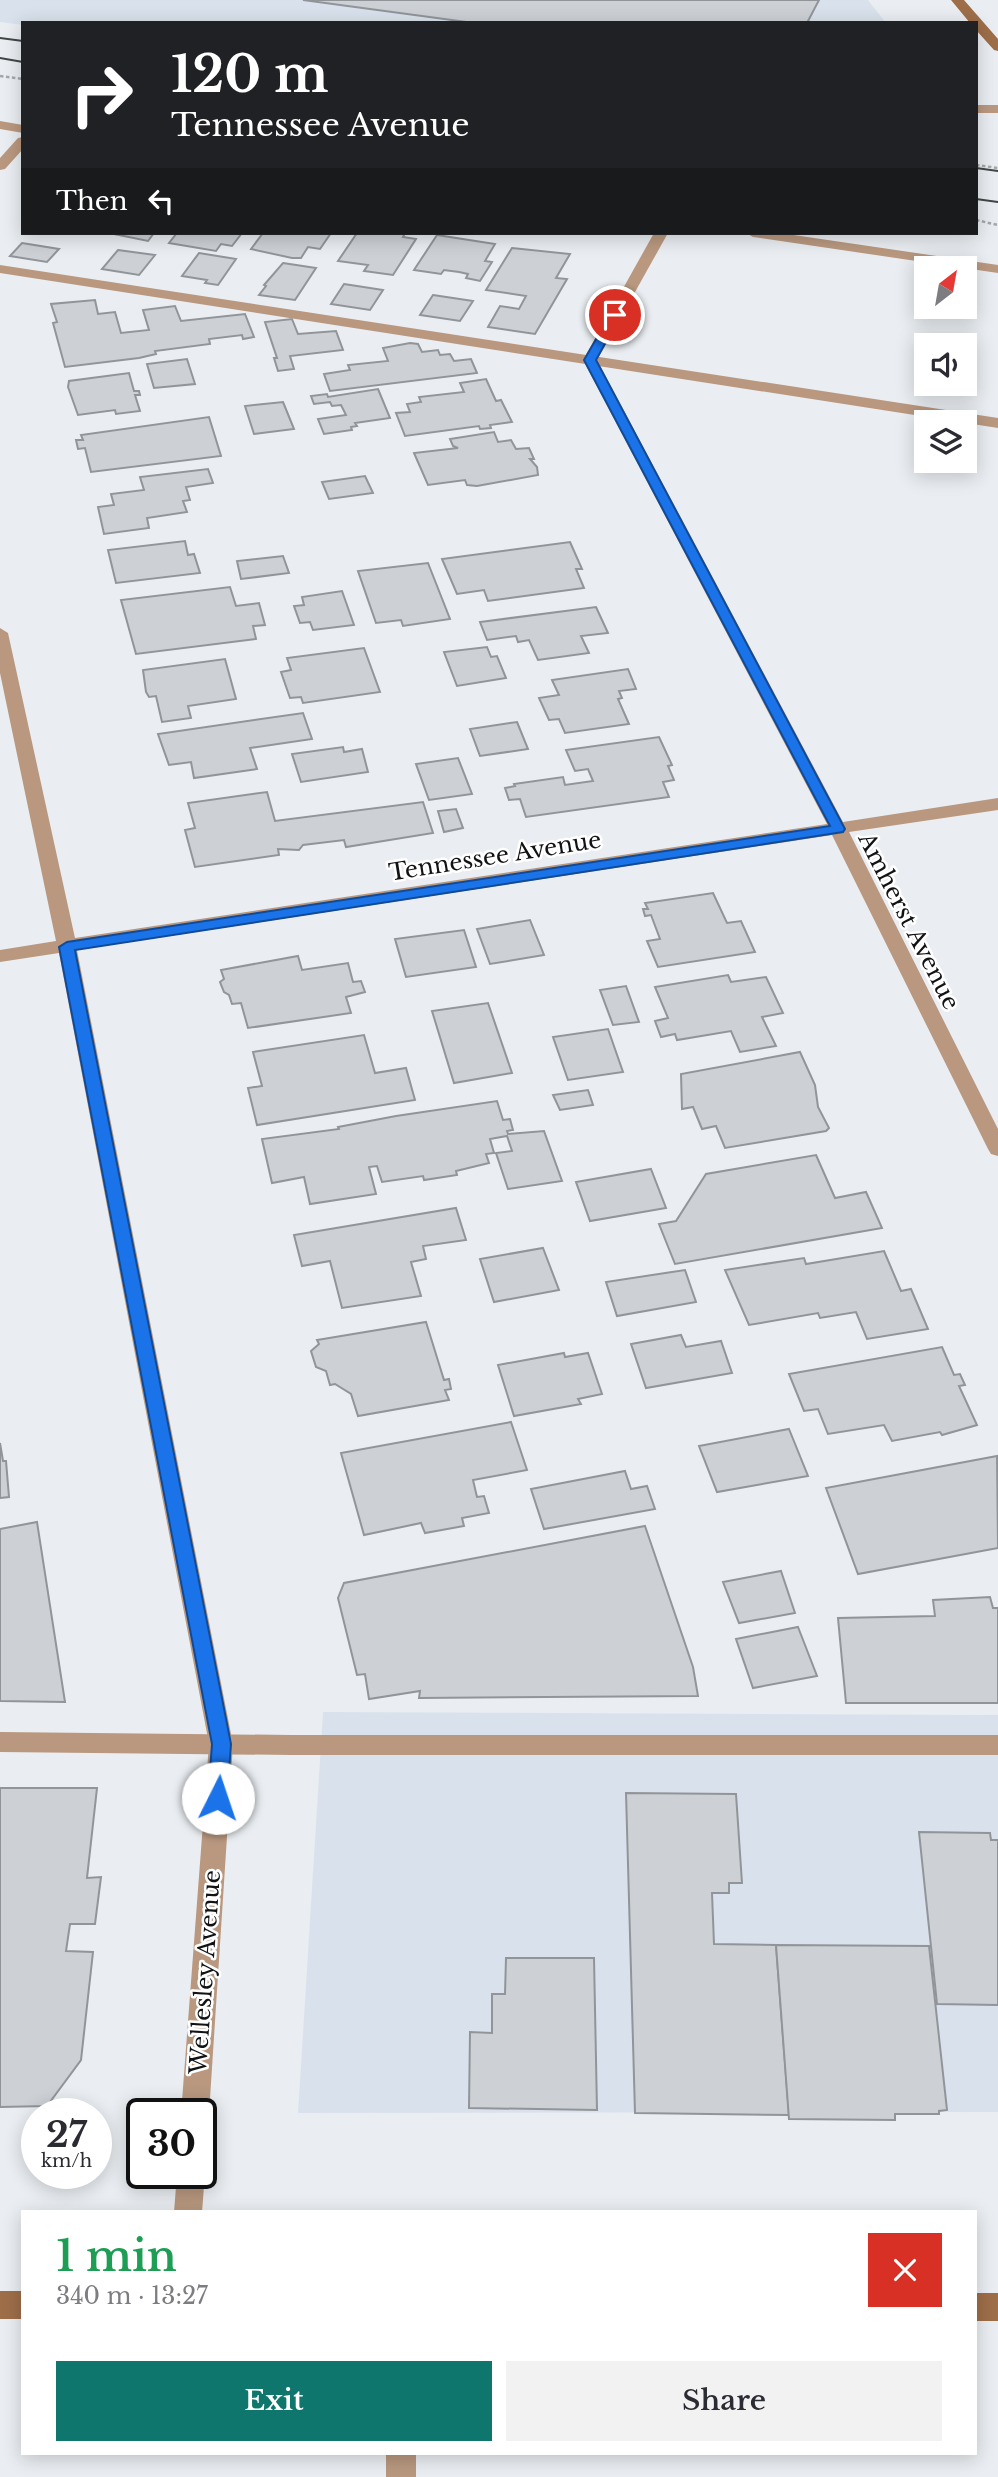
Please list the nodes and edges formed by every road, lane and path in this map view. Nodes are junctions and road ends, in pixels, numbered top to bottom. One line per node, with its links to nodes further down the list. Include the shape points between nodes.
1 (957, 0): 2 (main road)
2 (975, 21)
3 (978, 24): 4 (main road)
4 (998, 47)
5 (0, 76): 6 (path)
6 (21, 79)
7 (978, 108): 8 (street)
8 (998, 109)
9 (0, 125): 10 (street)
10 (21, 129)
11 (21, 143): 13 (street)
12 (978, 165): 14 (path)
13 (0, 166)
14 (998, 167)
15 (978, 220): 16 (path)
16 (998, 225)
17 (660, 235): 21 (street)
18 (767, 235): 20 (street)
19 (0, 269): 21 (street)
20 (998, 269)
21 (590, 360): 22 (street); 25 (street, Amherst Avenue)
22 (998, 423)
23 (0, 634): 26 (street, Wellesley Avenue)
24 (998, 804): 25 (street, Tennessee Avenue)
25 (838, 829): 26 (street, Tennessee Avenue); 28 (street, Amherst Avenue)
26 (67, 947): 27 (street, Tennessee Avenue); 30 (street, Wellesley Avenue)
27 (0, 956)
28 (998, 1149)
29 (0, 1742): 30 (street)
30 (221, 1744): 31 (street); 32 (street, Wellesley Avenue)
31 (998, 1745)
32 (196, 2098)
33 (190, 2189): 34 (street)
34 (188, 2210)
35 (0, 2305): 36 (main road)
36 (21, 2305)
37 (977, 2307): 38 (main road)
38 (998, 2307)
39 (401, 2455): 40 (street)
40 (401, 2477)

